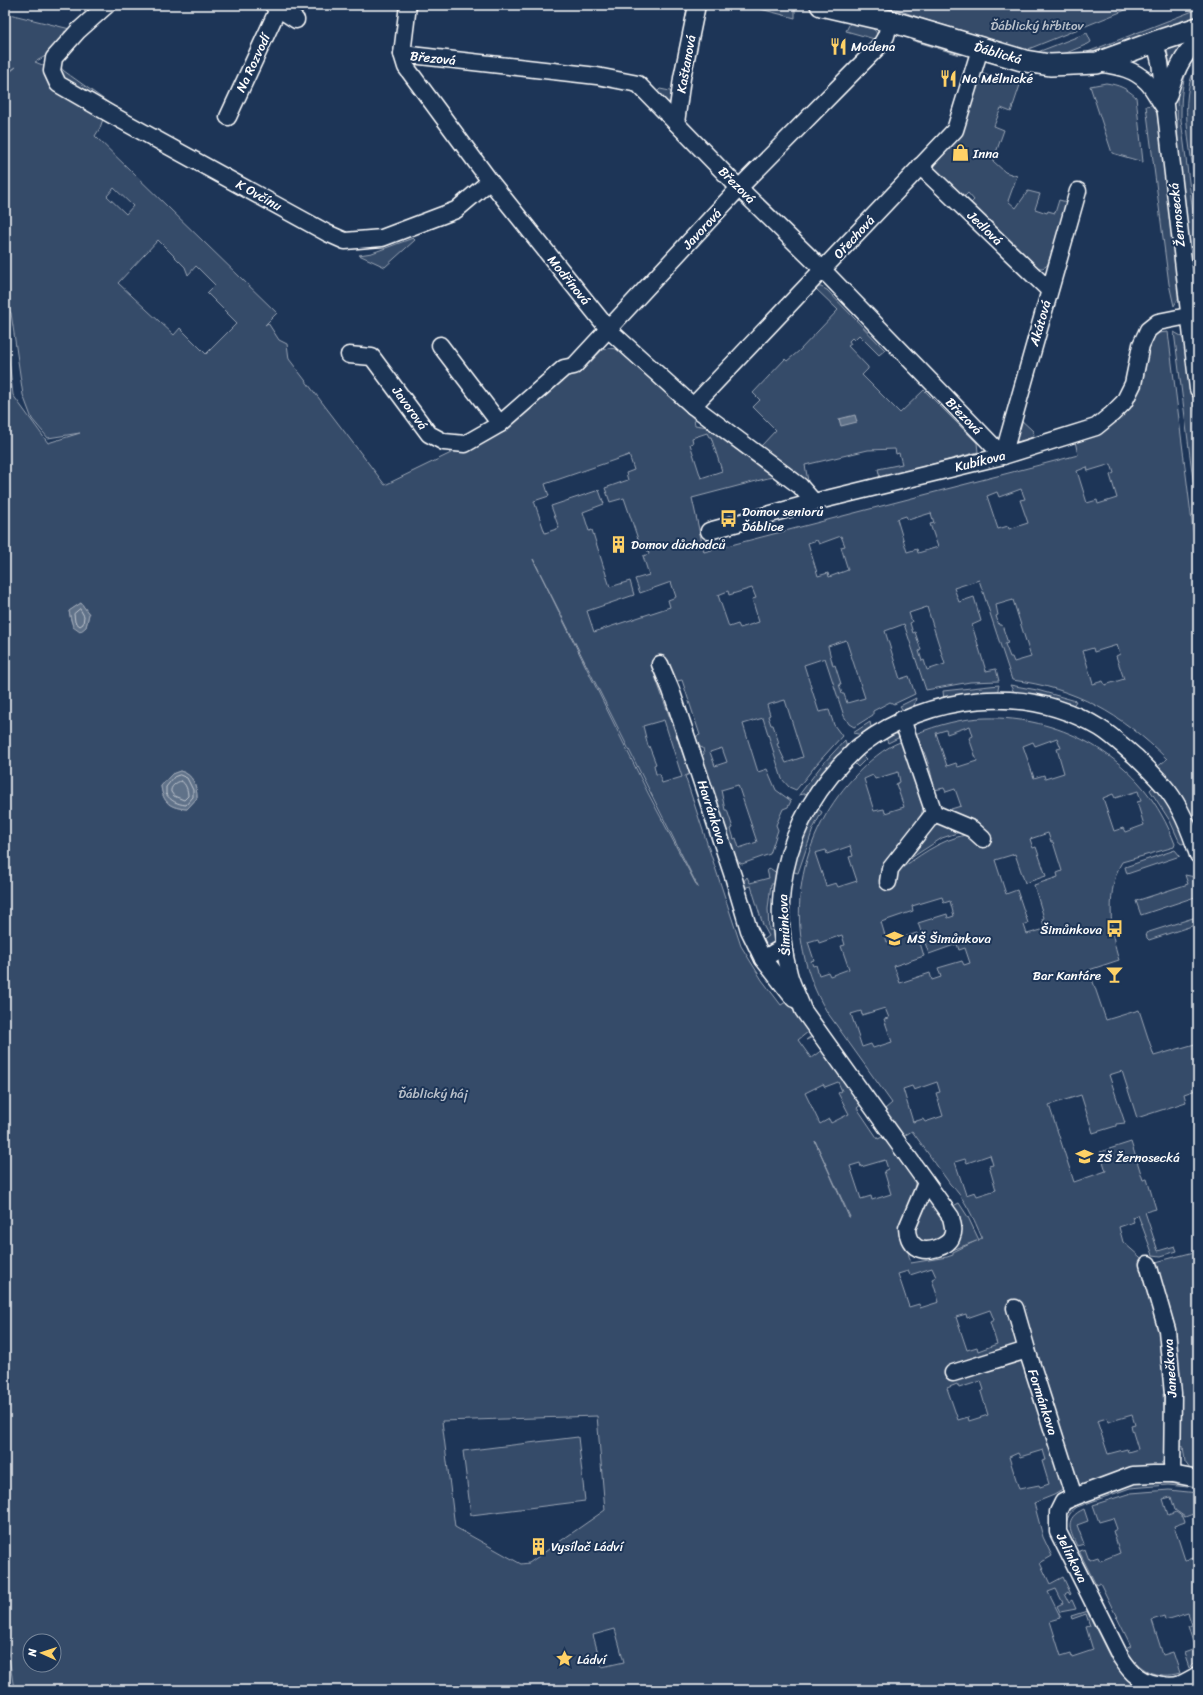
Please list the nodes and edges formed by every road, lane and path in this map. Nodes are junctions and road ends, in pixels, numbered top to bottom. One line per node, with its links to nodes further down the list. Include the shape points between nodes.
1 (107, 5): 18 (street, K Ovčínu, via 78,31 54,58 52,72 58,84 327,233 345,241 382,238 456,210)
2 (408, 5): 12 (street)
3 (697, 5): 16 (street, Kaštanová)
4 (821, 5): 7 (main road, Ďáblická)
5 (276, 7): 6 (street); 15 (street, Na Rozvodí)
6 (296, 20)
7 (890, 21): 11 (main road, Ďáblická); 19 (street, Javorová, via 882,43)
8 (1198, 28): 10 (main road, Ďáblická)
9 (1198, 40): 14 (street, via 1181,60 1173,76)
10 (1155, 42): 13 (main road, Ďáblická); 14 (street, Žernosecká)
11 (980, 49): 13 (main road, Ďáblická, via 1035,63); 17 (street, Ořechová, via 955,130)
12 (402, 54): 16 (street, Březová, via 597,76 638,84); 18 (street, Modřínová, via 415,81)
13 (1097, 63): 14 (street, via 1122,67 1137,74 1147,82)
14 (1165, 109): 23 (street, Žernosecká)
15 (228, 117)
16 (676, 123): 19 (street, Březová)
17 (920, 166): 21 (street, Ořechová); 22 (street, Jedlová)
18 (490, 181): 24 (street, Modřínová)
19 (739, 188): 21 (street, Březová); 24 (street, Javorová)
20 (1078, 191): 22 (street, Akátová)
21 (823, 270): 28 (street, Ořechová); 30 (street, Březová)
22 (1049, 290): 30 (street, Akátová)
23 (1193, 315): 27 (street, Žernosecká); 30 (street, Kubíkova, via 1158,322 1148,330 1141,345 1133,384 1124,402 1096,427)
24 (609, 330): 28 (street, Modřínová); 29 (street, Javorová, via 574,366 564,368)
25 (440, 345): 29 (street)
26 (349, 355): 29 (street, Javorová, via 372,357 429,434 444,442 465,444)
27 (1198, 389)
28 (693, 406): 31 (street, Modřínová, via 800,486)
29 (500, 424)
30 (1003, 456): 31 (street, Kubíkova)
31 (814, 502): 32 (street, Kubíkova)
32 (709, 531)
33 (660, 664): 40 (street, Havránkova, via 671,690 749,930)
34 (902, 719): 35 (street); 37 (street, Šimůnkova, via 924,710 972,700 1040,704 1084,719 1121,743 1169,792); 39 (street, Šimůnkova, via 859,746 832,774 809,805 793,840 782,889)
35 (934, 813): 36 (street, via 972,829); 38 (street, via 890,868)
36 (983, 839)
37 (1198, 855)
38 (888, 882)
39 (783, 947): 40 (street); 41 (street, Šimůnkova, via 789,975)
40 (764, 959): 41 (street, Havránkova)
41 (804, 1010): 42 (street, Šimůnkova)
42 (926, 1183)
43 (1148, 1264): 47 (street, Janečkova, via 1168,1330 1173,1394)
44 (1015, 1308): 45 (street, Formánkova)
45 (1026, 1350): 46 (street); 49 (street, Formánkova)
46 (953, 1373)
47 (1172, 1474): 48 (street, Jelínkova); 49 (street, Jelínkova, via 1133,1475)
48 (1198, 1479)
49 (1074, 1496): 50 (street, Jelínkova, via 1063,1502 1058,1512 1058,1532 1126,1665 1140,1680 1155,1685 1180,1684)
50 (1198, 1675)

